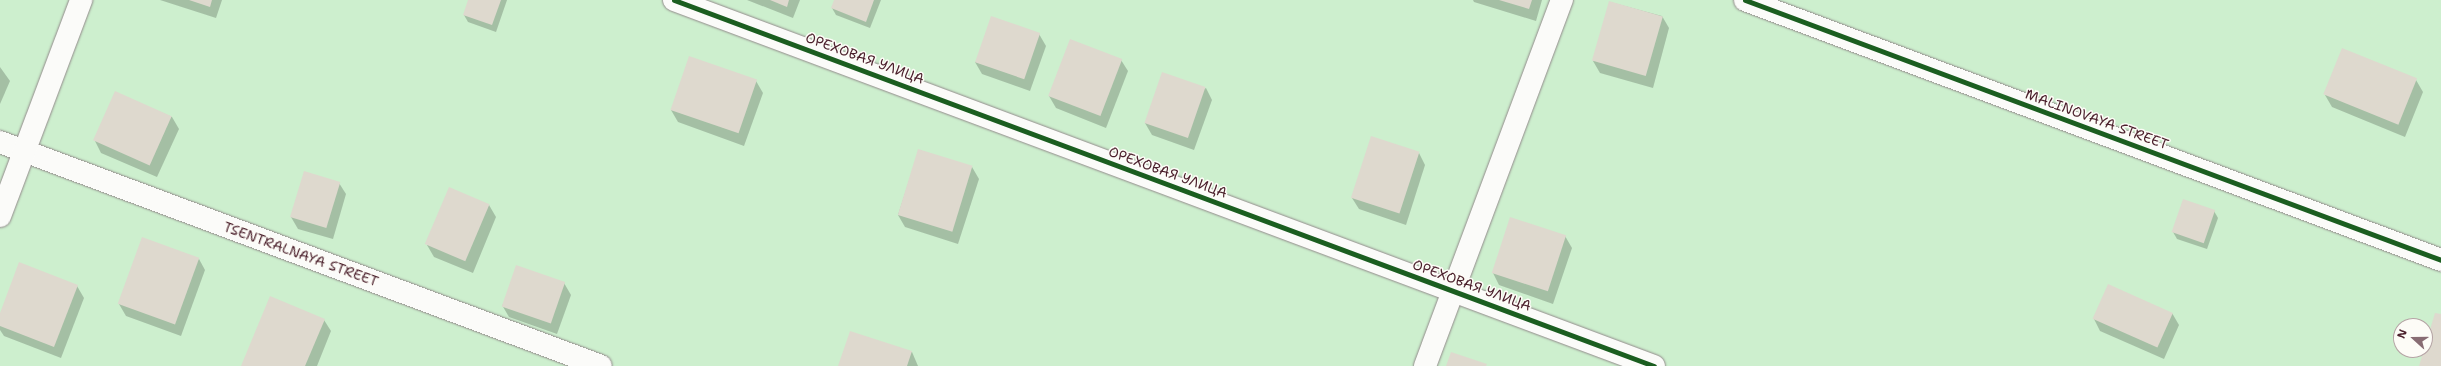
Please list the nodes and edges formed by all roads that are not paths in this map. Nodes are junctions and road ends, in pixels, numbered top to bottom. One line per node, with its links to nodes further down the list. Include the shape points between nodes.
1 (81, 0): 6 (street)
2 (674, 0): 9 (street, ОРЕХОВАЯ УЛИЦА)
3 (1562, 0): 9 (street)
4 (1745, 0): 8 (street, MALINOVAYA STREET)
5 (0, 142): 6 (street, TSENTRALNAYA STREET)
6 (24, 150): 7 (street); 10 (street, TSENTRALNAYA STREET)
7 (0, 216)
8 (2441, 260)
9 (1452, 291): 11 (street); 12 (street, ОРЕХОВАЯ УЛИЦА)
10 (601, 366)
11 (1425, 366)
12 (1654, 366)

